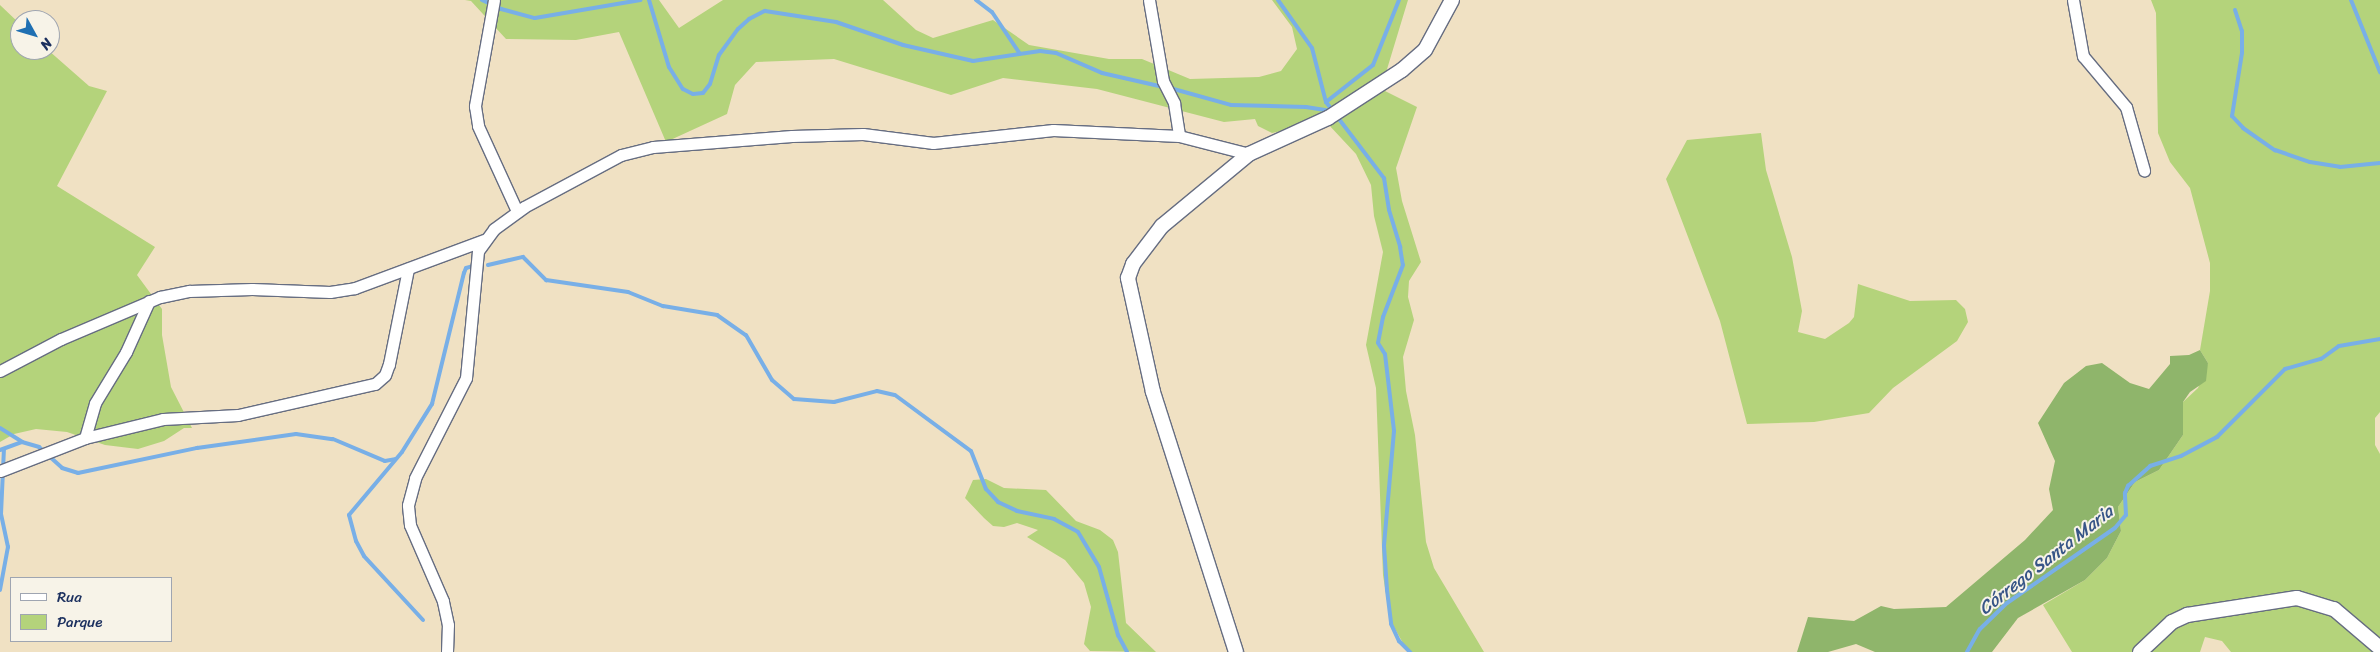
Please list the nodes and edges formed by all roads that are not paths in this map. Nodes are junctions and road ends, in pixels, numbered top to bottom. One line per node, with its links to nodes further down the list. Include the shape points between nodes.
1 (494, 0): 8 (street, via 475,106 478,126)
2 (1149, 0): 5 (street, via 1163,80 1174,103)
3 (1452, 0): 6 (street, via 1425,50 1388,81 1328,118)
4 (2073, 0): 7 (street, via 2083,56 2126,107)
5 (1180, 136): 6 (street); 8 (street, via 1054,130 933,143 854,134 653,147 621,155)
6 (1249, 154): 17 (street, via 1162,226 1133,264 1128,278 1153,392)
7 (2144, 170)
8 (517, 211): 9 (street)
9 (484, 240): 10 (street); 16 (street, via 475,264 466,378 415,478 408,505 410,525 443,601 448,625)
10 (408, 269): 11 (street, via 355,288 330,292 189,291); 13 (street, via 389,364 385,375 375,384 238,416 163,419)
11 (149, 301): 12 (street, via 61,339); 13 (street, via 126,352 95,403)
12 (0, 371)
13 (85, 438): 14 (street)
14 (0, 471)
15 (2380, 648): 18 (street, via 2334,609 2320,603 2287,598 2187,615 2172,622)
16 (447, 652)
17 (1236, 652)
18 (2140, 652)

